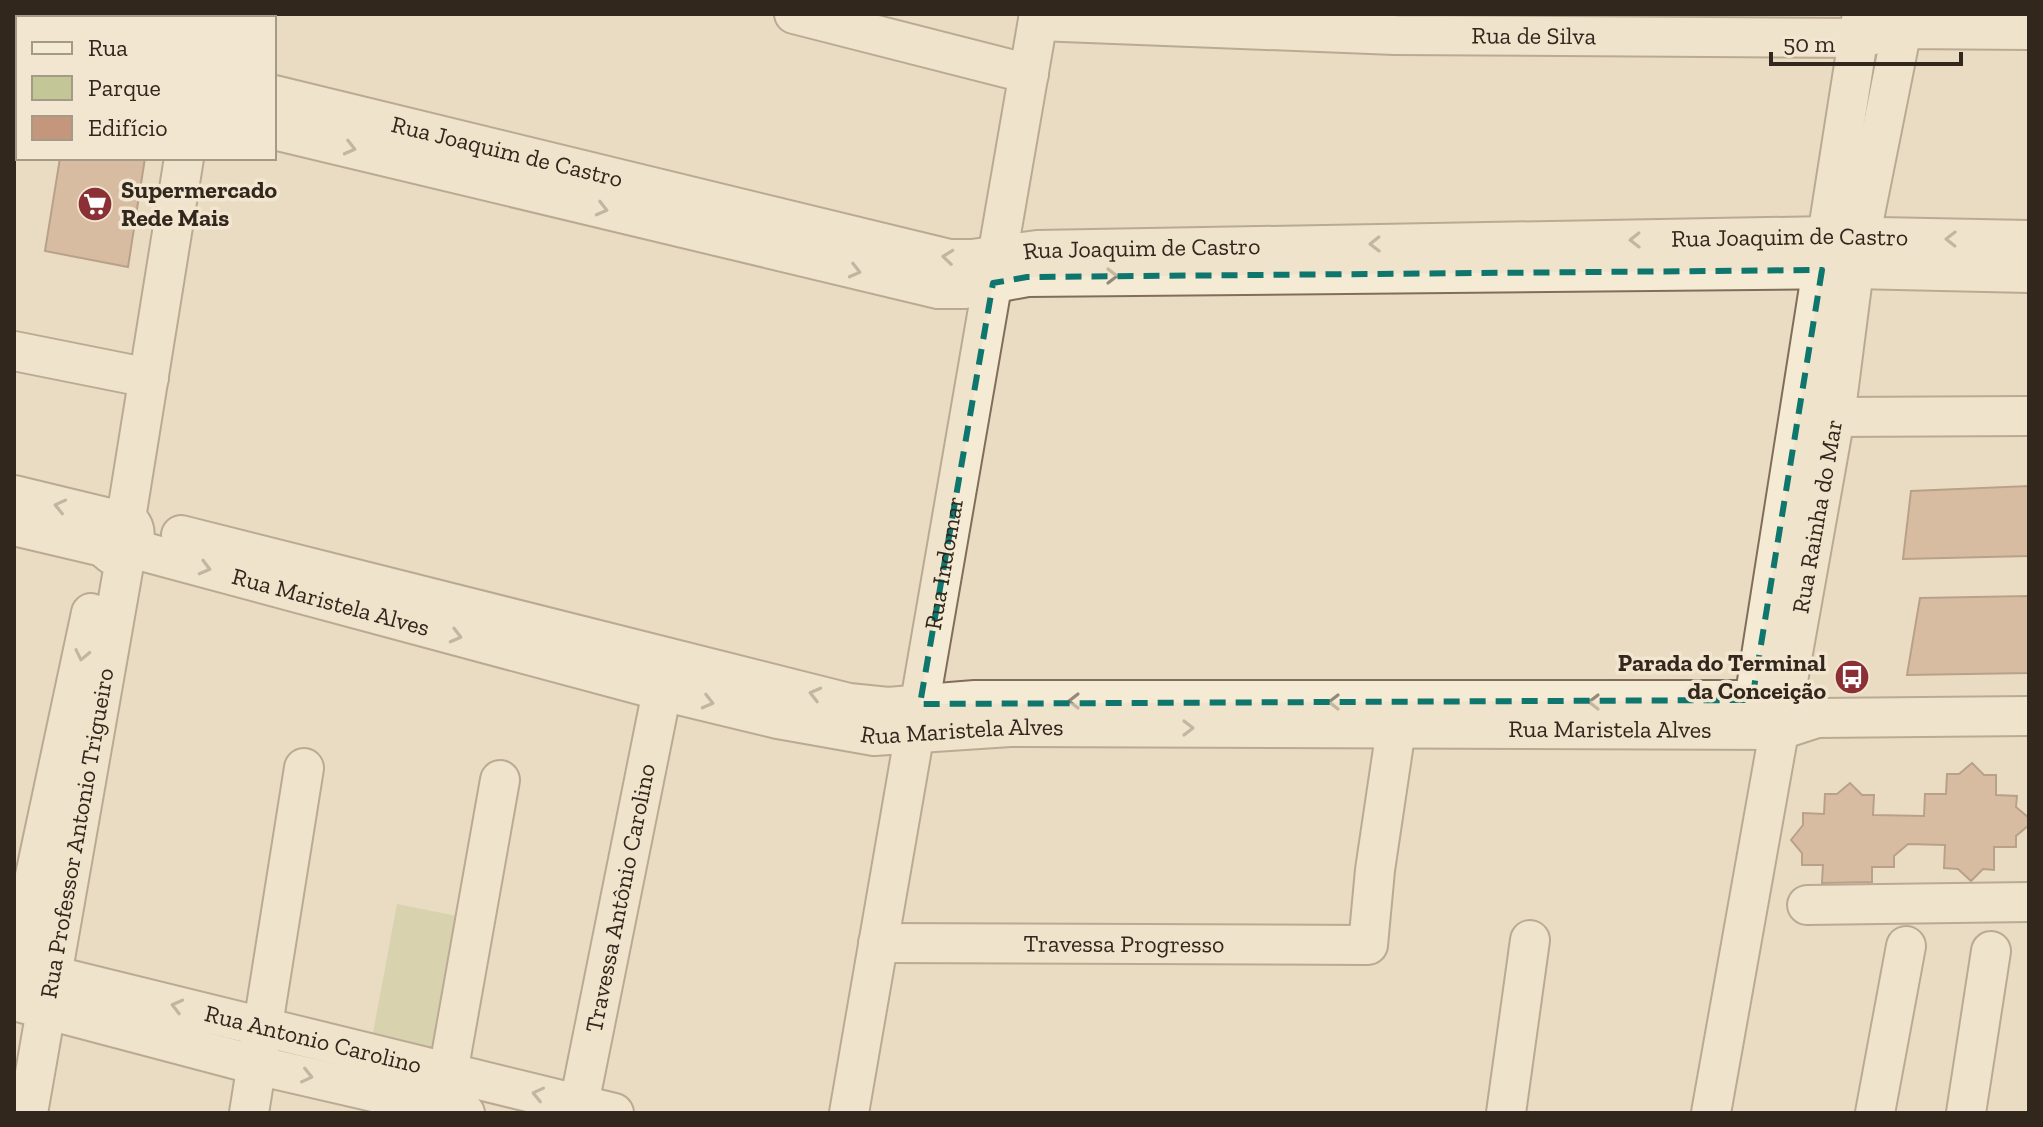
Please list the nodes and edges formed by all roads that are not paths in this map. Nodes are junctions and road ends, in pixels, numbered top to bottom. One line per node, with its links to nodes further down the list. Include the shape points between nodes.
1 (794, 14): 7 (street)
2 (1039, 18): 3 (street, Rua de Silva); 7 (street, Rua Indomar)
3 (1258, 20): 5 (street, Rua de Silva, via 1395,35)
4 (1904, 22): 5 (street, Rua de Silva); 6 (street, Rua de Silva); 12 (street, Rua Rainha do Mar)
5 (1860, 26): 12 (street, Rua Rainha do Mar)
6 (2029, 30)
7 (1029, 74): 13 (street, Rua Indomar)
8 (276, 95): 13 (street, Rua Joaquim de Castro, one-way to 8)
9 (276, 130): 13 (street, Rua Joaquim de Castro, one-way to 13, via 908,283 964,289)
10 (184, 160): 16 (street, Rua Professor Antonio Trigueiro)
11 (2029, 240): 12 (street, Rua Joaquim de Castro, one-way to 12)
12 (1842, 253): 13 (street, Rua Joaquim de Castro, via 1027,277); 14 (street, Rua Joaquim de Castro); 18 (street, Rua Rainha do Mar); 23 (street, Rua Rainha do Mar)
13 (995, 268): 25 (street, Rua Indomar)
14 (2029, 273)
15 (14, 351): 16 (street)
16 (146, 394): 21 (street, Rua Professor Antonio Trigueiro)
17 (2029, 416): 18 (street)
18 (1835, 417): 23 (street, Rua Rainha do Mar)
19 (14, 495): 21 (street, Rua Maristela Alves, one-way to 19)
20 (14, 526): 21 (street, Rua Maristela Alves)
21 (117, 534): 22 (street, Rua Maristela Alves, one-way to 22); 25 (street, Rua Maristela Alves, one-way to 21, via 888,707 849,703); 35 (street, Rua Professor Antonio Trigueiro)
22 (662, 691): 25 (street, Rua Maristela Alves, one-way to 25, via 874,736); 39 (street, Travessa Antônio Carolino)
23 (1776, 716): 24 (street, Rua Maristela Alves); 25 (street, Rua Maristela Alves, one-way to 25, via 975,700); 26 (street, Rua Maristela Alves); 44 (street, Rua Rainha do Mar)
24 (2029, 716)
25 (917, 719): 26 (street, Rua Maristela Alves, one-way to 26, via 1010,727); 32 (street, Rua Indomar)
26 (1396, 729): 32 (street, Travessa Progresso, via 1368,945)
27 (304, 768): 36 (street)
28 (500, 780): 38 (street)
29 (2029, 902): 30 (street)
30 (1807, 905)
31 (1530, 940): 43 (street)
32 (878, 943): 42 (street, Rua Indomar)
33 (1906, 946): 45 (street)
34 (1991, 951): 46 (street)
35 (27, 983): 36 (street, Rua Antonio Carolino, one-way to 35); 37 (street, Rua Antonio Carolino); 40 (street, Rua Professor Antonio Trigueiro)
36 (262, 1027): 37 (street); 38 (street, Rua Antonio Carolino)
37 (256, 1065): 38 (street, Rua Antonio Carolino, one-way to 38); 41 (street)
38 (451, 1102): 39 (street, Rua Antonio Carolino, one-way to 38)
39 (597, 1108)
40 (28, 1113)
41 (249, 1113)
42 (849, 1113)
43 (1506, 1113)
44 (1711, 1113)
45 (1875, 1113)
46 (1966, 1113)

